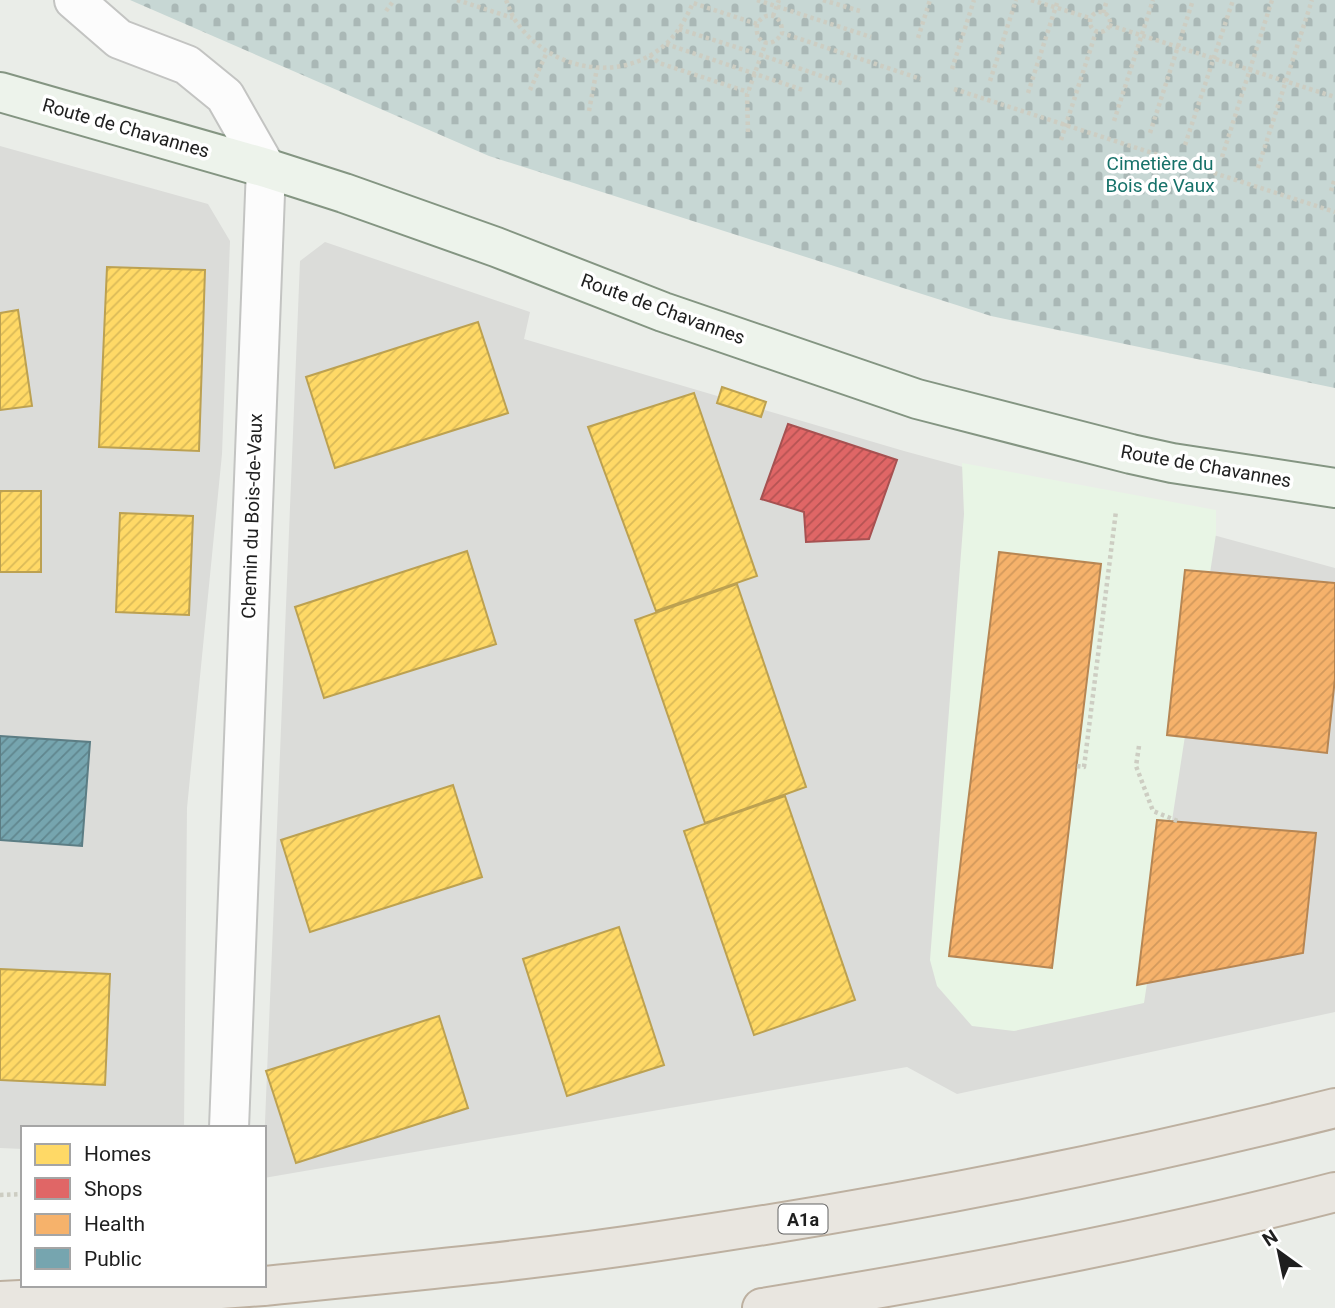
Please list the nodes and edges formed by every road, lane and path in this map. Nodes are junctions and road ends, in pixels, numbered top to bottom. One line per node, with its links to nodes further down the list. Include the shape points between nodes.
1 (74, 0): 64 (street, via 120,39 187,65 225,96)
2 (394, 0): 20 (path)
3 (457, 0): 24 (path)
4 (506, 0): 24 (path)
5 (757, 0): 18 (path)
6 (824, 0): 21 (path)
7 (930, 0): 33 (path)
8 (974, 0): 42 (path)
9 (1016, 0): 46 (path)
10 (1031, 0): 19 (path)
11 (1058, 0): 19 (path)
12 (1107, 0): 22 (path)
13 (1153, 0): 31 (path)
14 (1193, 0): 36 (path)
15 (1233, 0): 40 (path)
16 (1272, 0): 43 (path)
17 (1312, 0): 47 (path)
18 (778, 3): 23 (path); 32 (path)
19 (1056, 8): 25 (path); 54 (path)
20 (386, 11)
21 (860, 11)
22 (1103, 13): 25 (path); 27 (path)
23 (773, 16): 26 (path, via 761,18); 30 (path, via 780,21)
24 (513, 18): 37 (path)
25 (1090, 18): 29 (path)
26 (757, 24): 28 (path, via 693,3); 34 (path, via 758,37)
27 (1109, 25): 29 (path); 31 (path)
28 (679, 29): 35 (path); 39 (path)
29 (1096, 32): 58 (path)
30 (782, 33): 34 (path, via 774,42); 45 (path)
31 (1142, 36): 36 (path); 57 (path)
32 (871, 37)
33 (918, 38)
34 (766, 42): 39 (path)
35 (666, 44): 38 (path); 44 (path)
36 (1178, 47): 40 (path); 60 (path)
37 (547, 52): 41 (path); 50 (path)
38 (650, 55): 41 (path, via 631,65); 53 (path, via 659,63)
39 (761, 55): 44 (path); 48 (path)
40 (1213, 59): 43 (path); 62 (path)
41 (597, 68): 56 (path)
42 (952, 69)
43 (1250, 70): 47 (path); 63 (path)
44 (755, 74): 51 (path); 53 (path)
45 (921, 79)
46 (990, 81)
47 (1286, 82): 55 (path); 65 (path)
48 (844, 83)
49 (954, 89): 58 (path)
50 (530, 90)
51 (803, 90)
52 (0, 92): 64 (main road, Route de Chavannes)
53 (748, 92): 59 (path)
54 (1028, 93)
55 (1335, 97)
56 (589, 110)
57 (1114, 121)
58 (1066, 125): 61 (path); 68 (path)
59 (748, 132)
60 (1150, 133)
61 (1061, 140)
62 (1185, 145)
63 (1222, 157)
64 (266, 168): 69 (main road, Route de Chavannes, via 496,247 663,312 917,398 1172,463); 75 (street, Chemin du Bois-de-Vaux)
65 (1258, 169)
66 (1335, 178): 67 (path)
67 (1331, 191)
68 (1335, 212)
69 (1335, 488)
70 (1116, 511): 72 (path, via 1084,767)
71 (1139, 746): 73 (path, via 1136,766 1153,811)
72 (1077, 766)
73 (1180, 822)
74 (1335, 1108): 79 (highway, A1a, via 1168,1148 855,1210 645,1244)
75 (229, 1126)
76 (1335, 1192): 84 (highway, via 1042,1258)
77 (21, 1194): 78 (path)
78 (0, 1195)
79 (266, 1286)
80 (224, 1287): 83 (street)
81 (249, 1287): 82 (highway, A1a, bridge)
82 (0, 1301)
83 (224, 1308)
84 (762, 1308)

